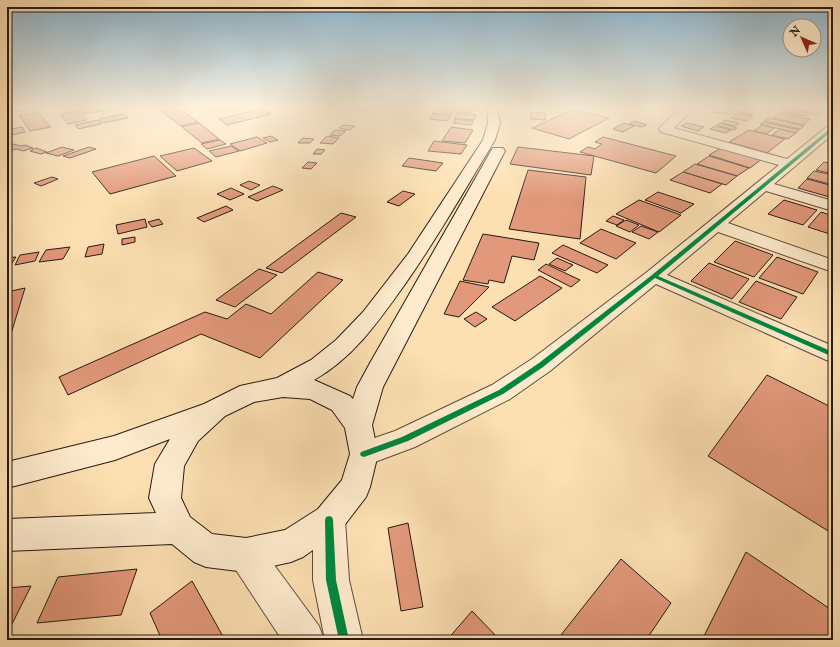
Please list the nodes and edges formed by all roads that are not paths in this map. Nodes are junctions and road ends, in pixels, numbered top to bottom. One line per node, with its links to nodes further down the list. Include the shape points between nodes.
1 (490, 138): 12 (main road, via 415,257 371,317 344,346 320,366)
2 (505, 138): 14 (main road, via 382,363 370,388)
3 (698, 138): 5 (main road)
4 (821, 138): 5 (main road)
5 (789, 164): 6 (main road)
6 (764, 186): 7 (main road); 8 (main road)
7 (833, 206)
8 (716, 225): 9 (main road); 10 (main road)
9 (833, 266)
10 (654, 276): 11 (main road); 15 (main road, via 541,365 502,392 406,439)
11 (833, 355)
12 (283, 387): 13 (main road, via 249,393); 14 (main road, via 314,390 341,403)
13 (216, 409): 16 (main road, via 115,448); 18 (main road, via 188,434 170,464 165,498)
14 (358, 425): 15 (main road)
15 (364, 454): 17 (main road, via 355,487)
16 (7, 475)
17 (330, 520): 20 (main road, via 291,545); 22 (main road, via 331,580)
18 (178, 528): 19 (main road); 20 (main road, via 206,550)
19 (7, 534)
20 (246, 555): 21 (main road)
21 (305, 640)
22 (344, 640)

